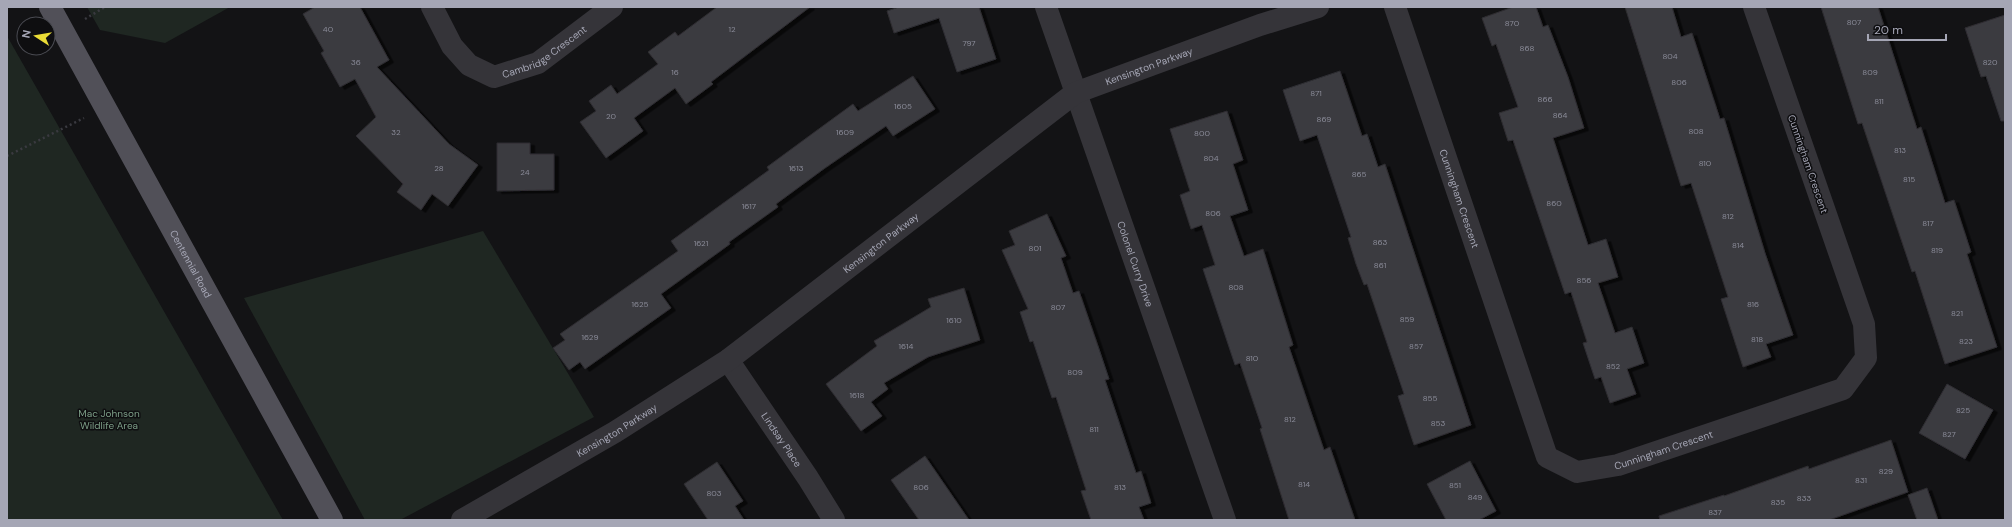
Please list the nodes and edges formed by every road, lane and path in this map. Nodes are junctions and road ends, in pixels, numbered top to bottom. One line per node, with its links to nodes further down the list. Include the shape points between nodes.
1 (50, 7): 9 (main road, Centennial Road)
2 (432, 7): 3 (street, Cambridge Crescent, via 452,46 469,65 494,77 538,63)
3 (612, 7)
4 (1046, 7): 8 (street, Colonel Curry Drive)
5 (1318, 7): 8 (street, Kensington Parkway, via 1260,25)
6 (1395, 7): 7 (street, Cunningham Crescent, via 1547,457 1577,472 1618,465 1843,389 1866,358 1864,324)
7 (1754, 7)
8 (1075, 93): 11 (street, Kensington Parkway); 15 (street, Colonel Curry Drive)
9 (106, 107): 10 (path); 12 (main road, Centennial Road)
10 (7, 156)
11 (728, 360): 13 (street, Kensington Parkway, via 615,432); 14 (street, Lindsay Place)
12 (332, 520)
13 (462, 520)
14 (834, 520)
15 (1225, 520)

